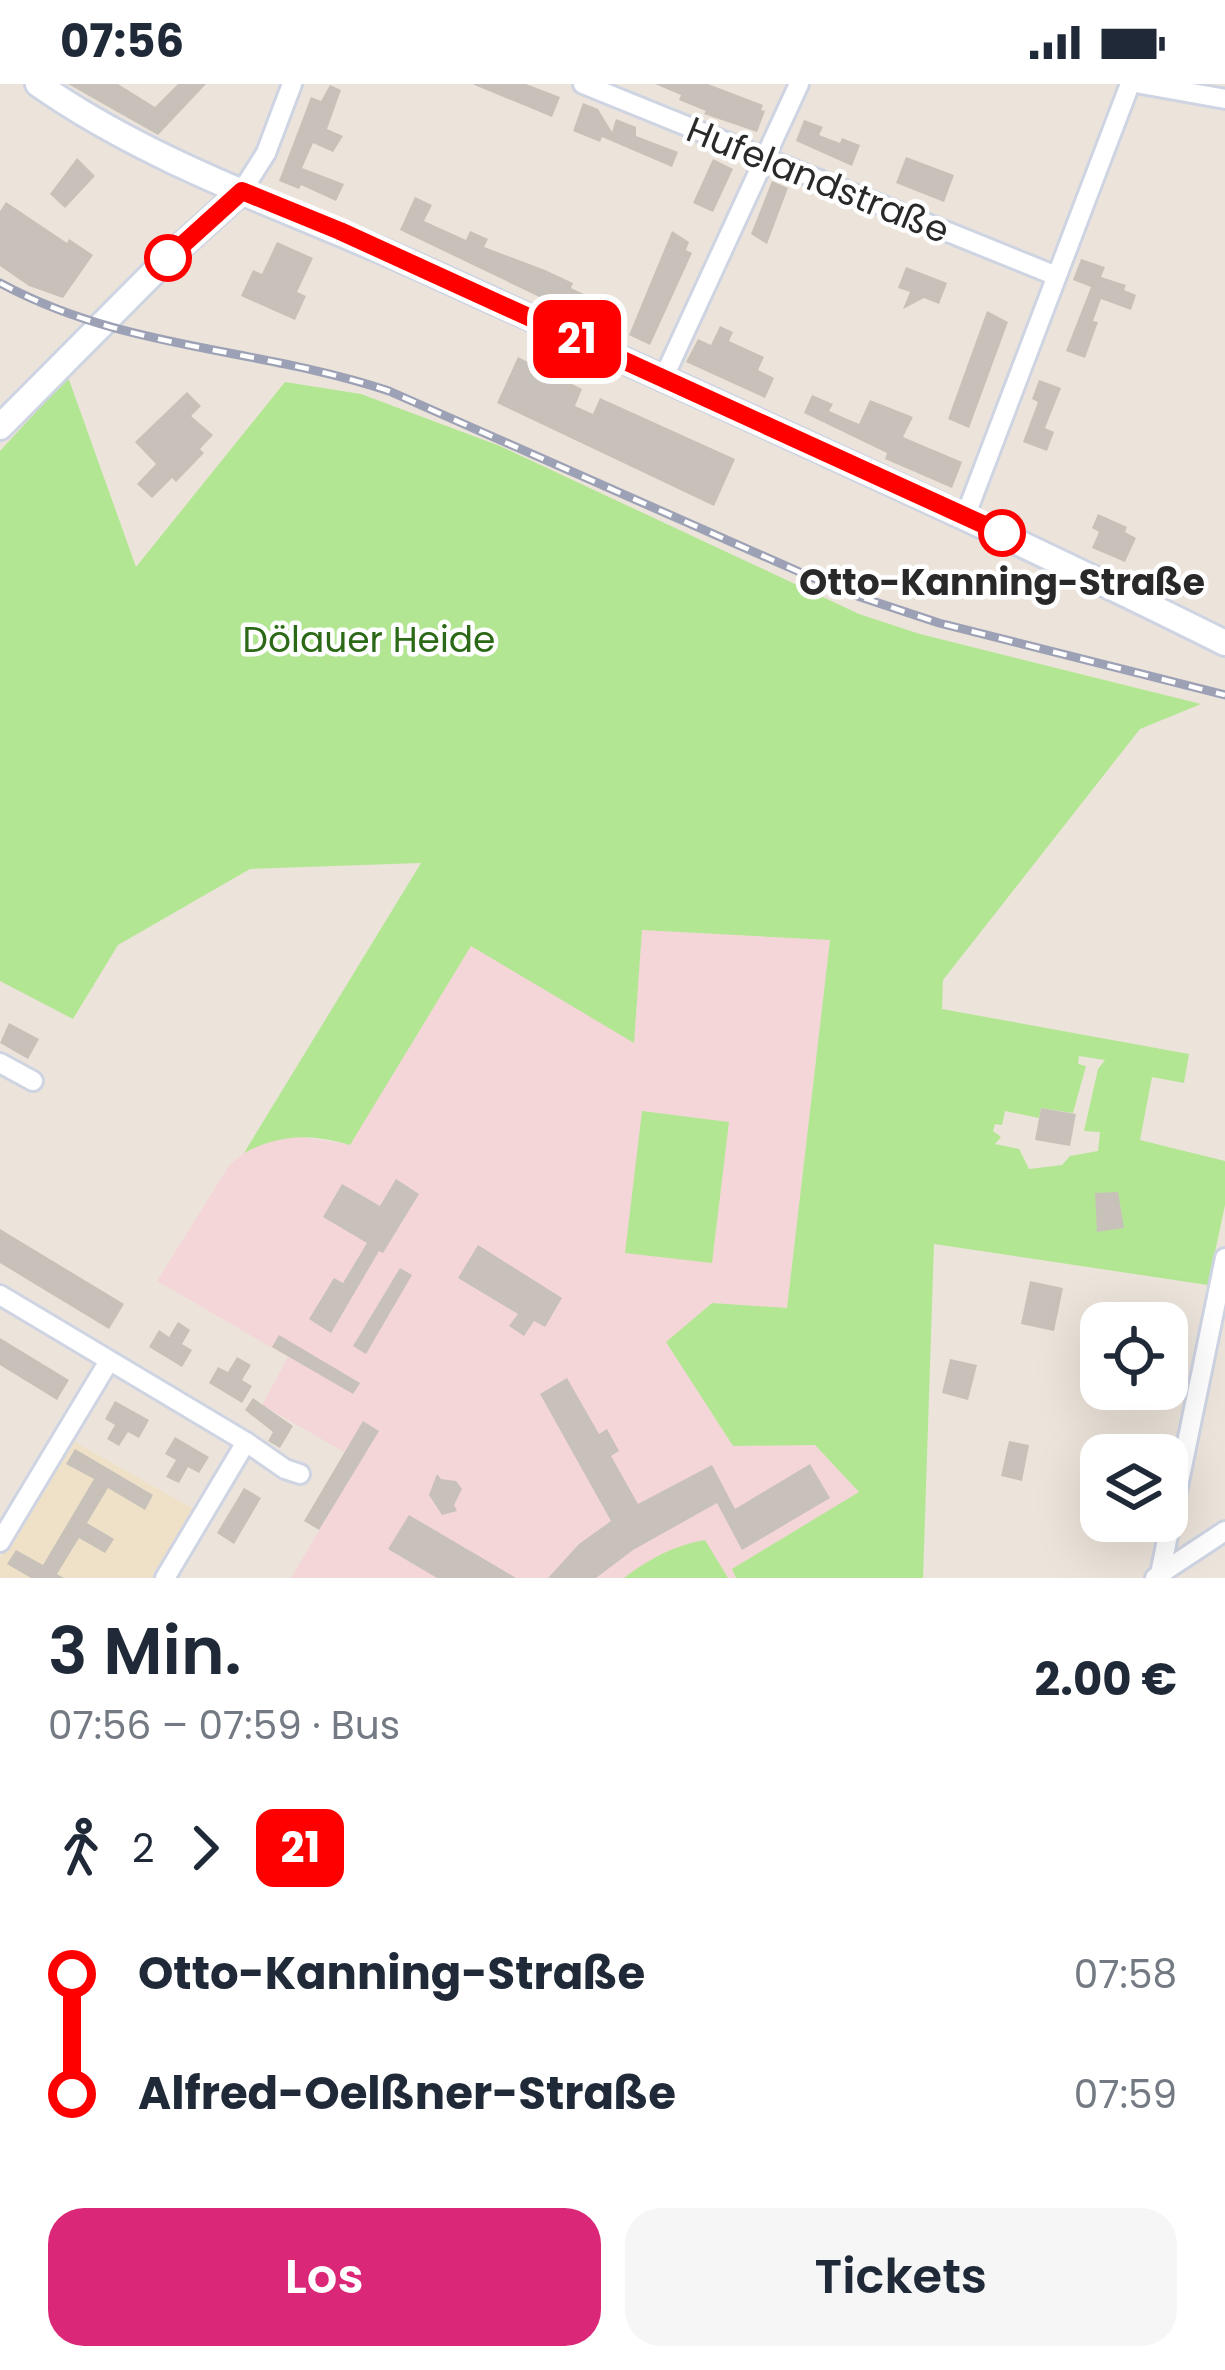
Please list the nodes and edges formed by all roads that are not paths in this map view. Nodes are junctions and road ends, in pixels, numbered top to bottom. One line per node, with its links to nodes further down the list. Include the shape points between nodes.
1 (38, 84): 9 (main road, via 158,156)
2 (292, 84): 9 (street)
3 (583, 84): 8 (street, Hufelandstraße)
4 (800, 84): 8 (street)
5 (1130, 84): 10 (street)
6 (1141, 84): 7 (street)
7 (1225, 99)
8 (764, 159): 10 (street, Hufelandstraße); 11 (street)
9 (242, 191): 11 (main road); 12 (main road)
10 (1054, 275): 13 (street)
11 (663, 379): 13 (main road)
12 (0, 427)
13 (965, 517): 14 (main road)
14 (1225, 643)
15 (0, 1063): 16 (street)
16 (33, 1081)
17 (1225, 1258): 24 (street)
18 (0, 1295): 19 (street)
19 (109, 1361): 20 (street); 23 (street)
20 (246, 1442): 21 (street); 25 (street)
21 (300, 1474)
22 (1225, 1531): 24 (street)
23 (0, 1542)
24 (1157, 1576)
25 (165, 1578)

